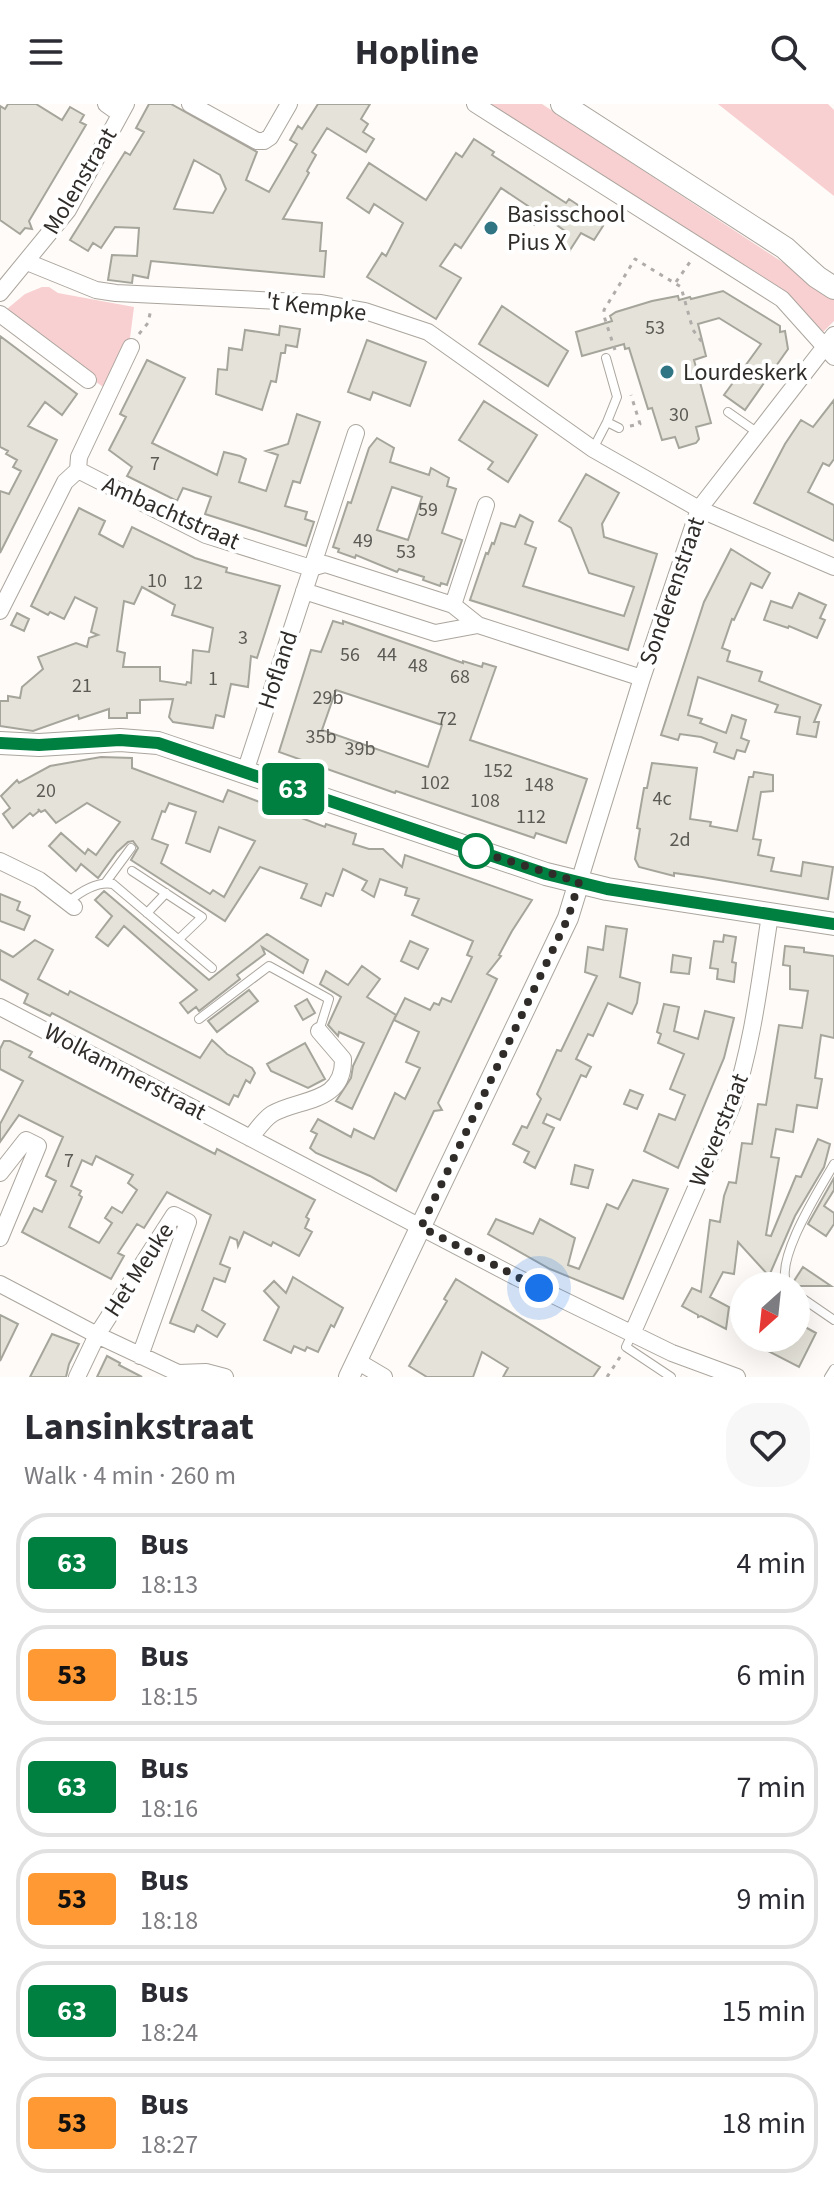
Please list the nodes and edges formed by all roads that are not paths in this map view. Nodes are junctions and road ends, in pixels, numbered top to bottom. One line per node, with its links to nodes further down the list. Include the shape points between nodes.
1 (190, 104): 2 (street, via 264,141)
2 (289, 104)
3 (475, 104): 14 (street, via 782,299)
4 (562, 104): 6 (main road)
5 (117, 107): 7 (street, Molenstraat, via 68,210)
6 (785, 248): 8 (main road); 9 (main road)
7 (27, 262): 10 (street, Molenstraat); 22 (street, 't Kempke, via 116,293 321,303 365,311 428,332)
8 (834, 269)
9 (834, 288)
10 (0, 293)
11 (0, 314): 16 (street)
12 (834, 335): 14 (street, Sonderenstraat)
13 (131, 347): 23 (street, via 79,457)
14 (829, 353): 21 (street, Sonderenstraat)
15 (606, 358): 18 (lane, via 617,397)
16 (88, 380)
17 (728, 412): 21 (lane)
18 (607, 422): 19 (lane); 22 (lane)
19 (619, 428)
20 (356, 433): 27 (street)
21 (758, 434): 25 (street, Sonderenstraat)
22 (593, 449): 25 (street, 't Kempke)
23 (78, 470): 27 (street, Ambachtstraat, via 206,535); 30 (street, via 65,482)
24 (486, 505): 29 (street)
25 (699, 509): 26 (street, 't Kempke); 32 (street, Sonderenstraat)
26 (834, 567)
27 (311, 568): 28 (street, Hofland); 29 (street, Ambachtstraat, via 325,564)
28 (304, 591): 31 (street, Ambachtstraat, via 435,633); 34 (street, Hofland)
29 (453, 605): 31 (street, Ambachtstraat)
30 (0, 611)
31 (478, 625): 32 (street, Ambachtstraat)
32 (642, 678): 39 (street, Sonderenstraat)
33 (0, 743): 34 (main road, via 158,743)
34 (245, 772): 39 (main road)
35 (131, 848): 38 (lane)
36 (0, 861): 41 (street)
37 (132, 871): 40 (lane)
38 (106, 882): 41 (lane, via 78,894); 42 (lane)
39 (579, 882): 43 (main road); 53 (street, via 568,918)
40 (166, 893): 42 (lane); 45 (lane, via 202,917)
41 (71, 904)
42 (147, 913): 45 (lane)
43 (770, 915): 44 (main road); 60 (street, Weverstraat, via 743,1075)
44 (834, 924)
45 (179, 939): 46 (lane)
46 (212, 968)
47 (0, 1007): 50 (street, Wolkammerstraat)
48 (199, 1019): 49 (lane, via 269,966 329,999)
49 (319, 1031): 50 (street, via 343,1059 341,1075 318,1099 271,1115)
50 (250, 1138): 53 (street, Wolkammerstraat)
51 (834, 1164): 55 (lane, via 806,1212)
52 (0, 1173): 54 (street, via 26,1140 38,1146)
53 (421, 1227): 60 (street, Wolkammerstraat); 62 (street)
54 (0, 1238)
55 (784, 1272)
56 (0, 1284): 59 (street, Het Meuke)
57 (810, 1304): 58 (lane)
58 (834, 1320)
59 (97, 1335): 61 (street, Het Meuke); 61 (street, Het Meuke, via 174,1215 188,1222); 64 (street, Het Meuke)
60 (629, 1341): 67 (lane); 68 (street, Wolkammerstraat)
61 (140, 1356): 65 (street, Het Meuke, via 178,1373)
62 (353, 1369): 66 (street)
63 (834, 1369): 69 (lane)
64 (77, 1377)
65 (225, 1377)
66 (384, 1377)
67 (671, 1377)
68 (737, 1377)
69 (829, 1377)

